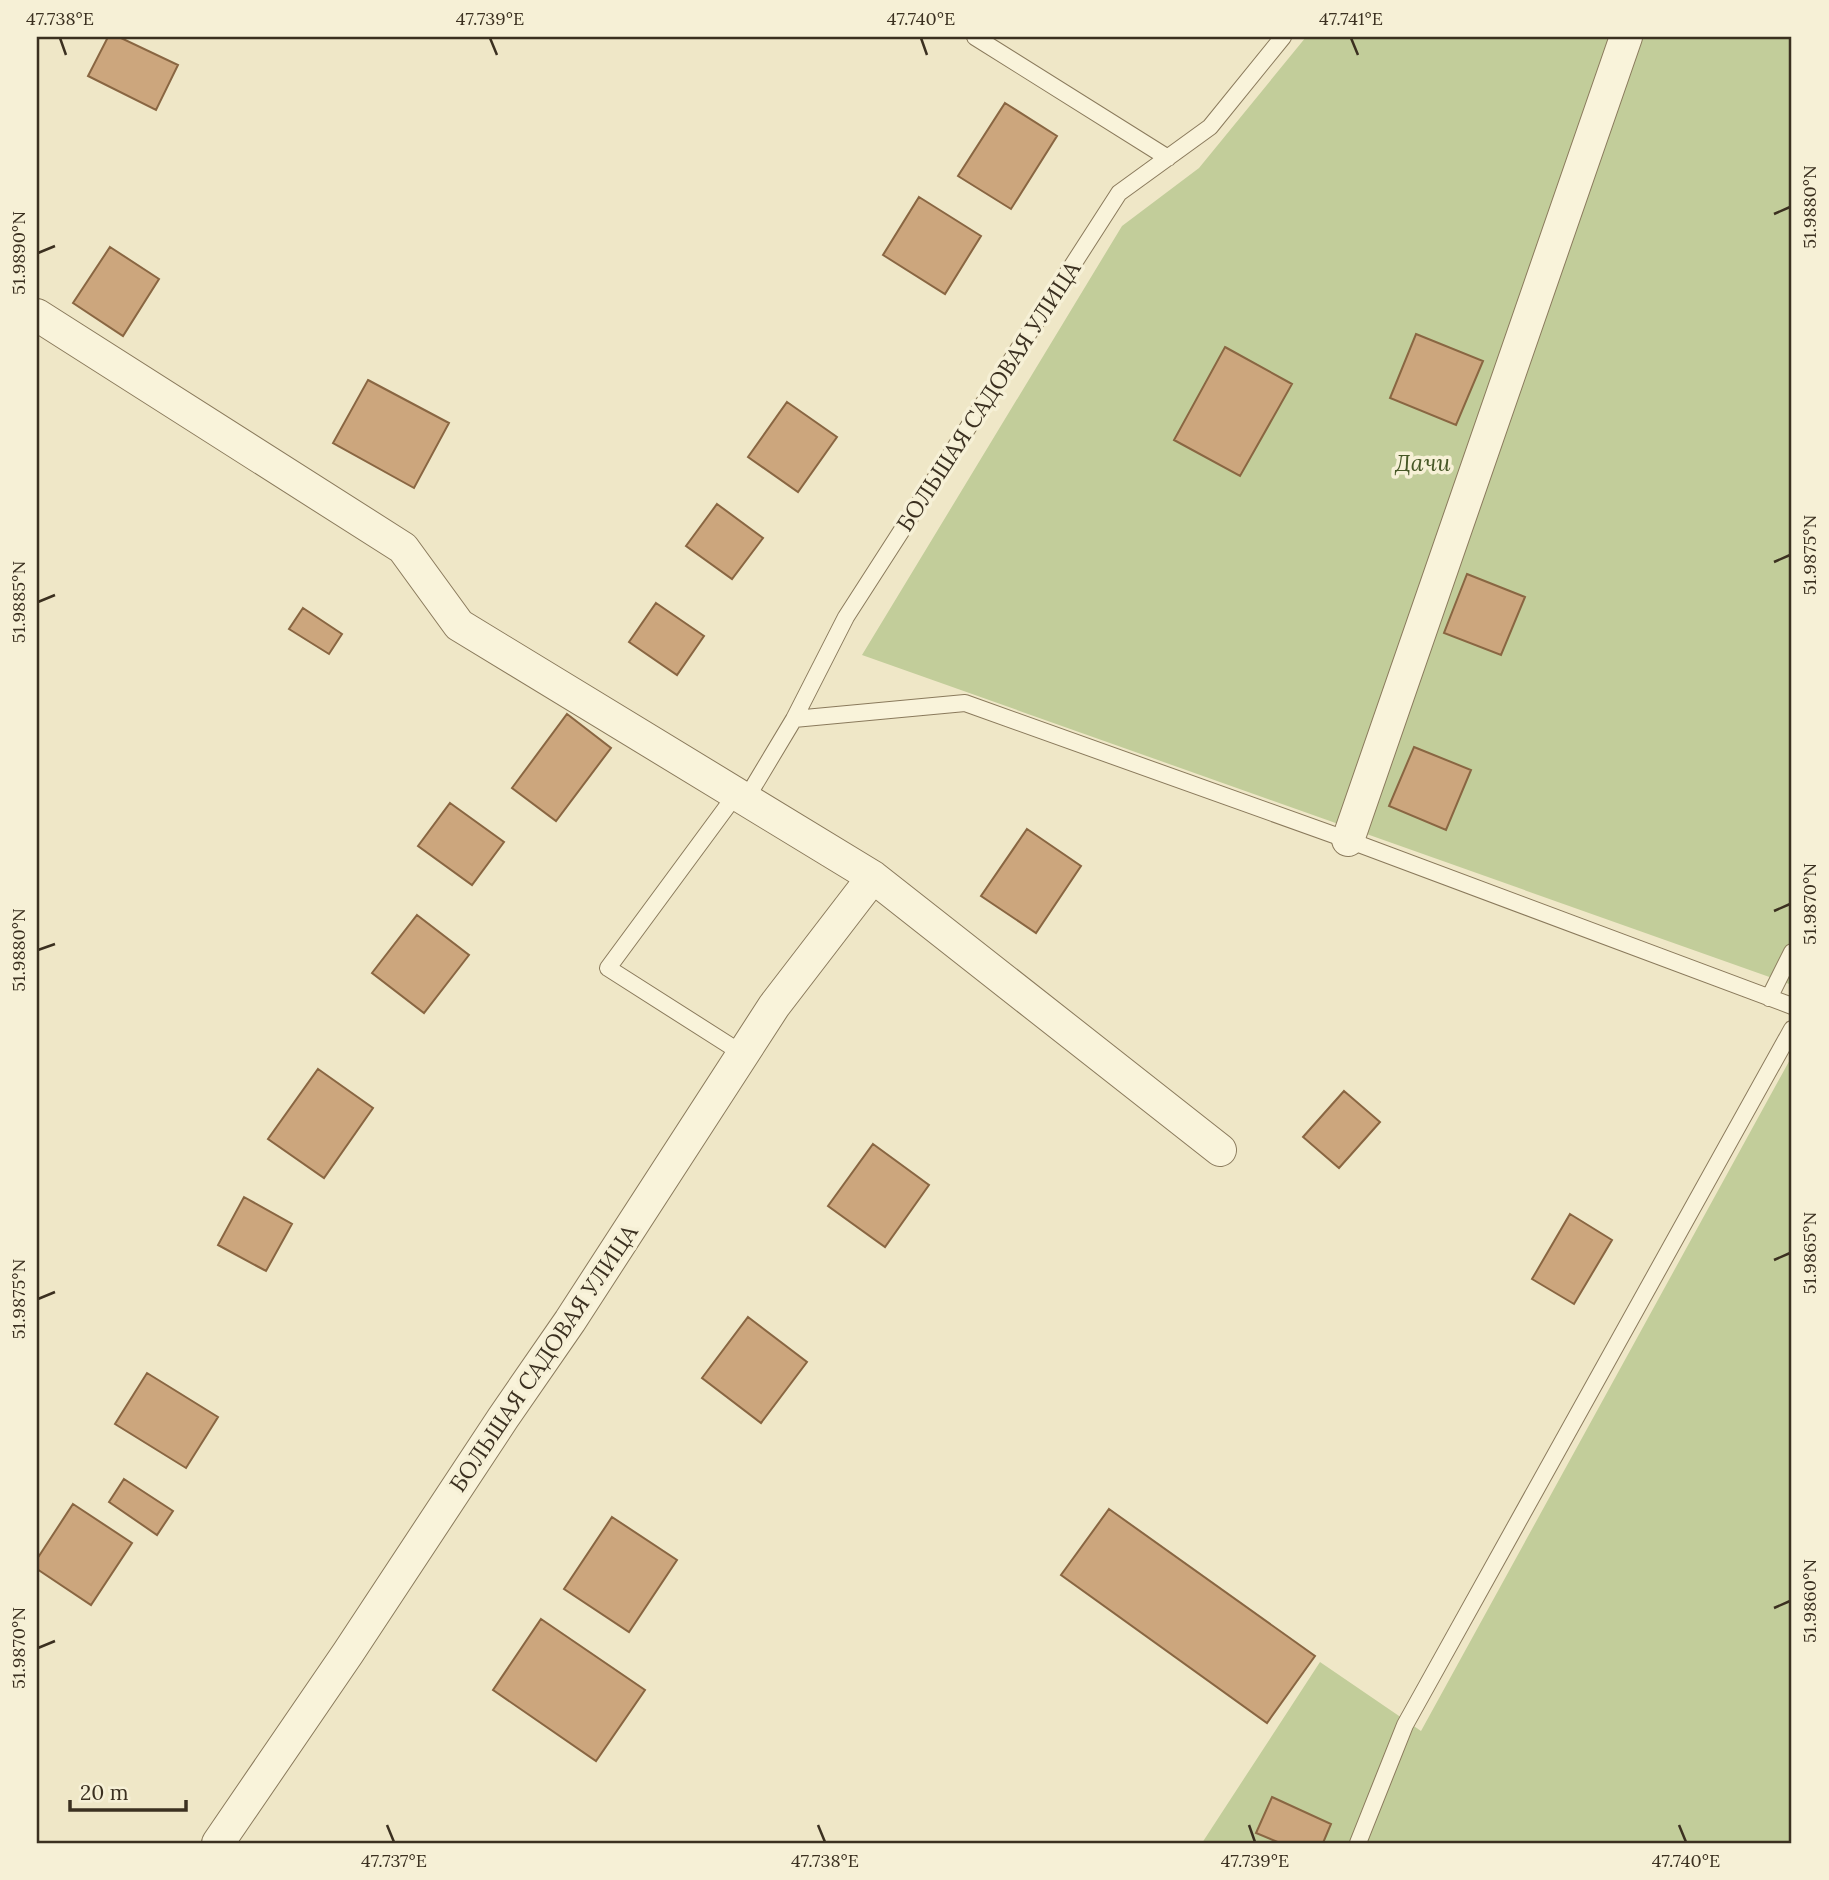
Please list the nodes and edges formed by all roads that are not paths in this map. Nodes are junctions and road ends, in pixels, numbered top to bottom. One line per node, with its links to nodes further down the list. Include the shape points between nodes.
1 (975, 37): 4 (lane)
2 (1283, 37): 4 (lane, БОЛЬШАЯ САДОВАЯ УЛИЦА, via 1210,127)
3 (1626, 37): 8 (street)
4 (1168, 158): 6 (lane, БОЛЬШАЯ САДОВАЯ УЛИЦА, via 1119,193 846,617)
5 (37, 315): 7 (street, via 402,548 459,625)
6 (794, 719): 7 (lane, БОЛЬШАЯ САДОВАЯ УЛИЦА); 8 (lane, via 965,703)
7 (741, 796): 9 (street); 14 (lane, БОЛЬШАЯ САДОВАЯ УЛИЦА, via 608,968)
8 (1348, 840): 11 (lane)
9 (873, 877): 14 (street, БОЛЬШАЯ САДОВАЯ УЛИЦА); 15 (street)
10 (1792, 953): 11 (lane)
11 (1769, 998): 12 (lane)
12 (1792, 1006)
13 (1792, 1030): 17 (lane, via 1405,1725)
14 (743, 1054): 16 (street, БОЛЬШАЯ САДОВАЯ УЛИЦА, via 570,1321)
15 (1220, 1150)
16 (218, 1843)
17 (1358, 1843)

